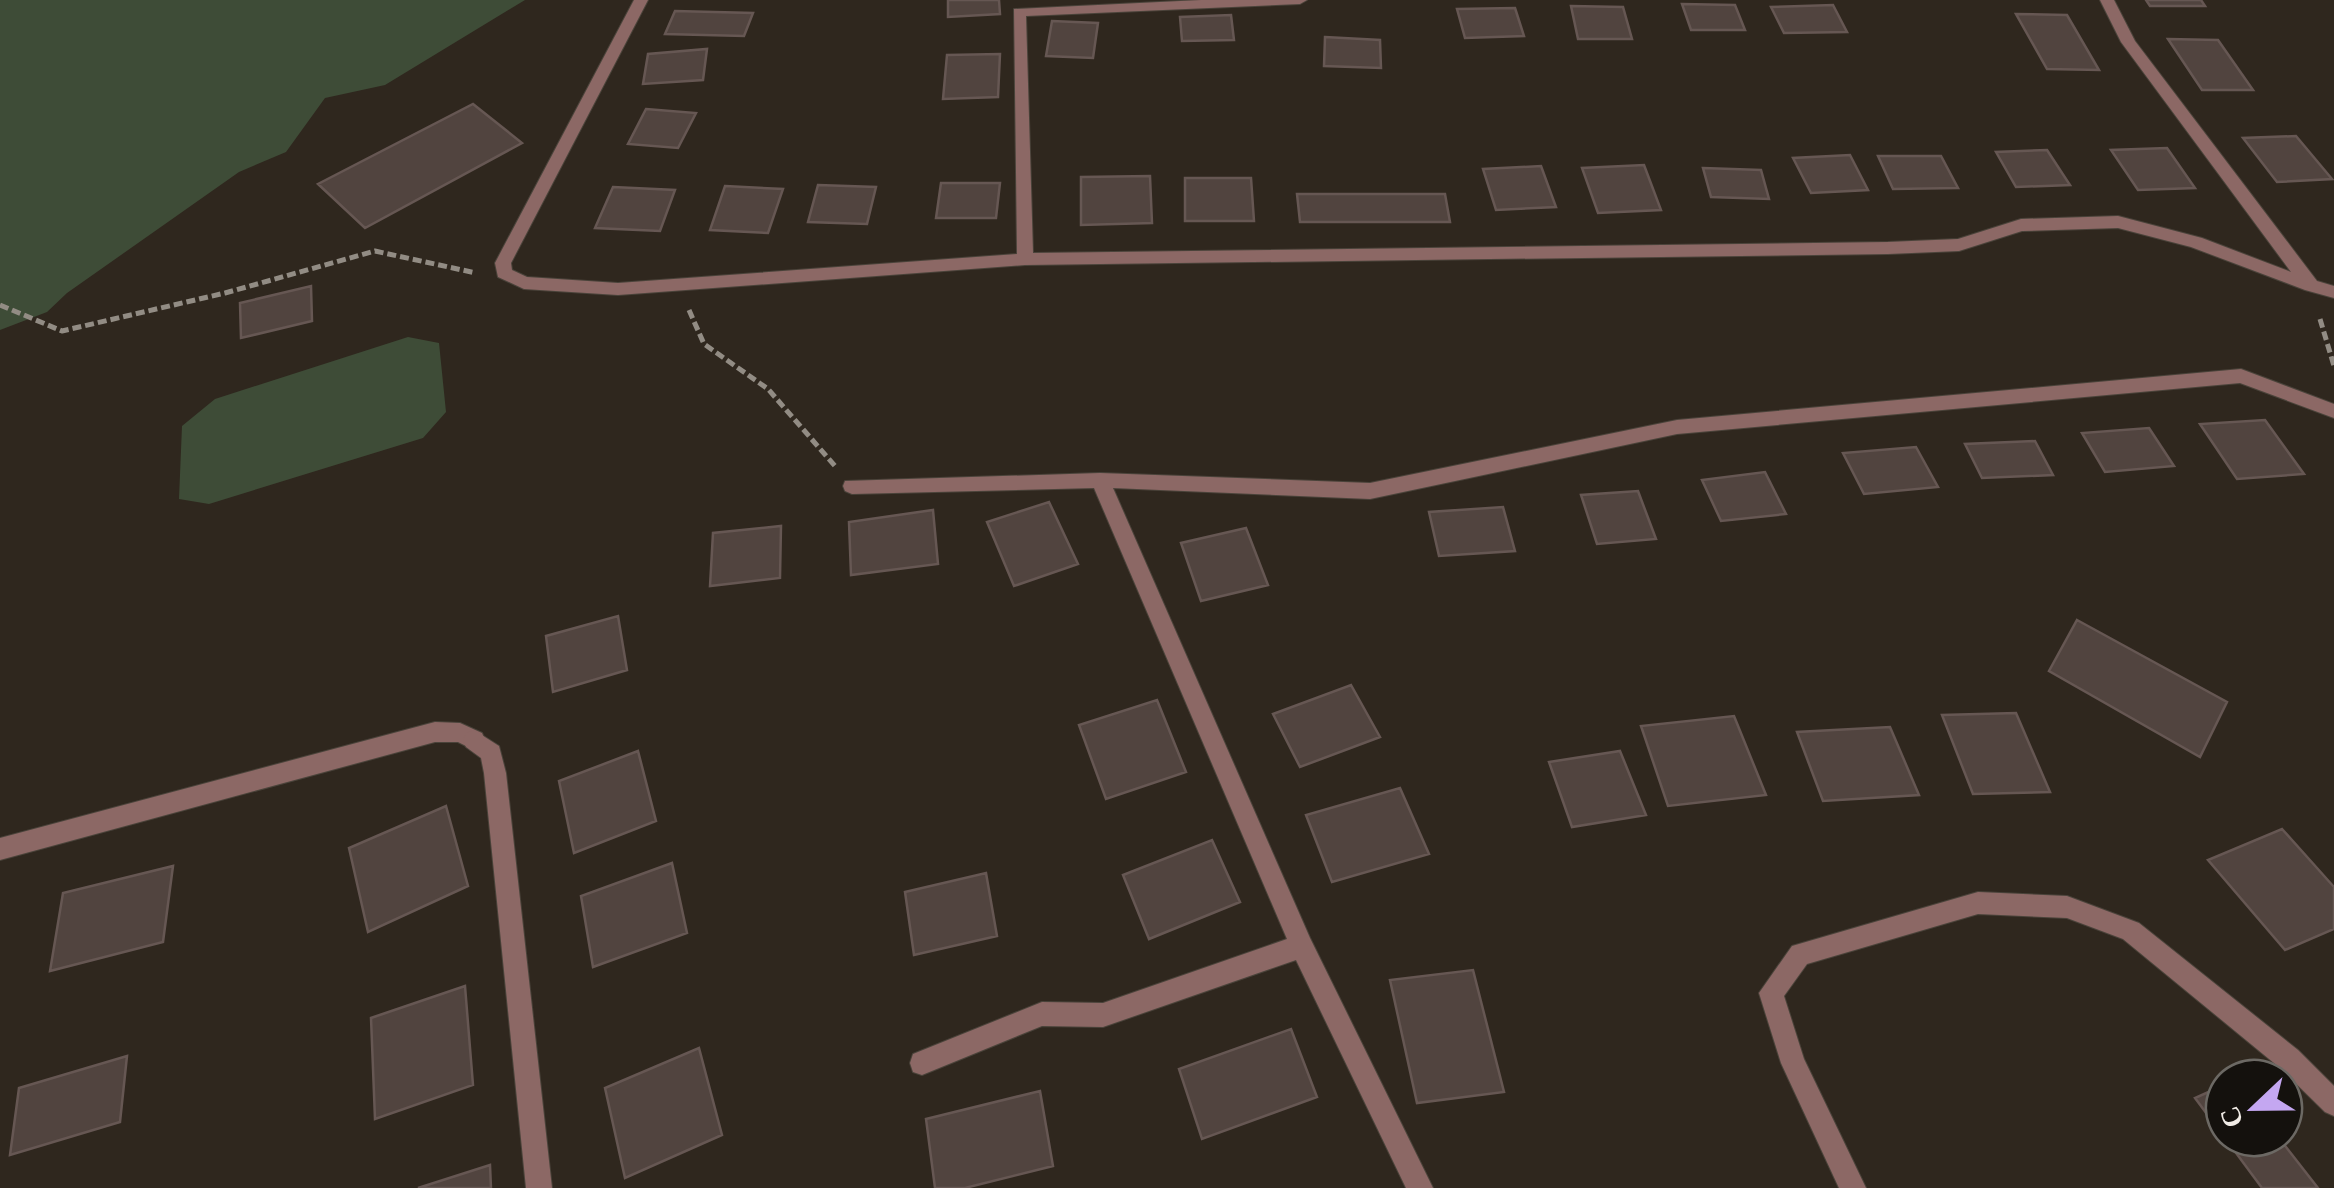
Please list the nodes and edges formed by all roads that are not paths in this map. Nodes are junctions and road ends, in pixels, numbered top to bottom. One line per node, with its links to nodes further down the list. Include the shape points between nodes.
1 (642, 0): 4 (street, via 504,272 524,283 618,289)
2 (1300, 0): 4 (street, via 1019,12)
3 (2108, 0): 5 (street, via 2128,42)
4 (1025, 259): 5 (street, via 1888,248 1959,245 2021,225 2118,222 2196,242)
5 (2310, 286): 6 (street)
6 (2334, 292)
7 (2334, 411): 8 (street, via 2241,376 1677,427 1370,491)
8 (1100, 480): 9 (street); 11 (street)
9 (852, 486)
10 (0, 849): 14 (street, via 435,732 474,740 491,753 495,773)
11 (1302, 946): 12 (street, via 1103,1015 1042,1014); 15 (street)
12 (922, 1062)
13 (2334, 1103): 16 (street, via 2131,931 2067,906 1978,903 1800,954 1771,993 1793,1063)
14 (539, 1188)
15 (1420, 1188)
16 (1854, 1188)

